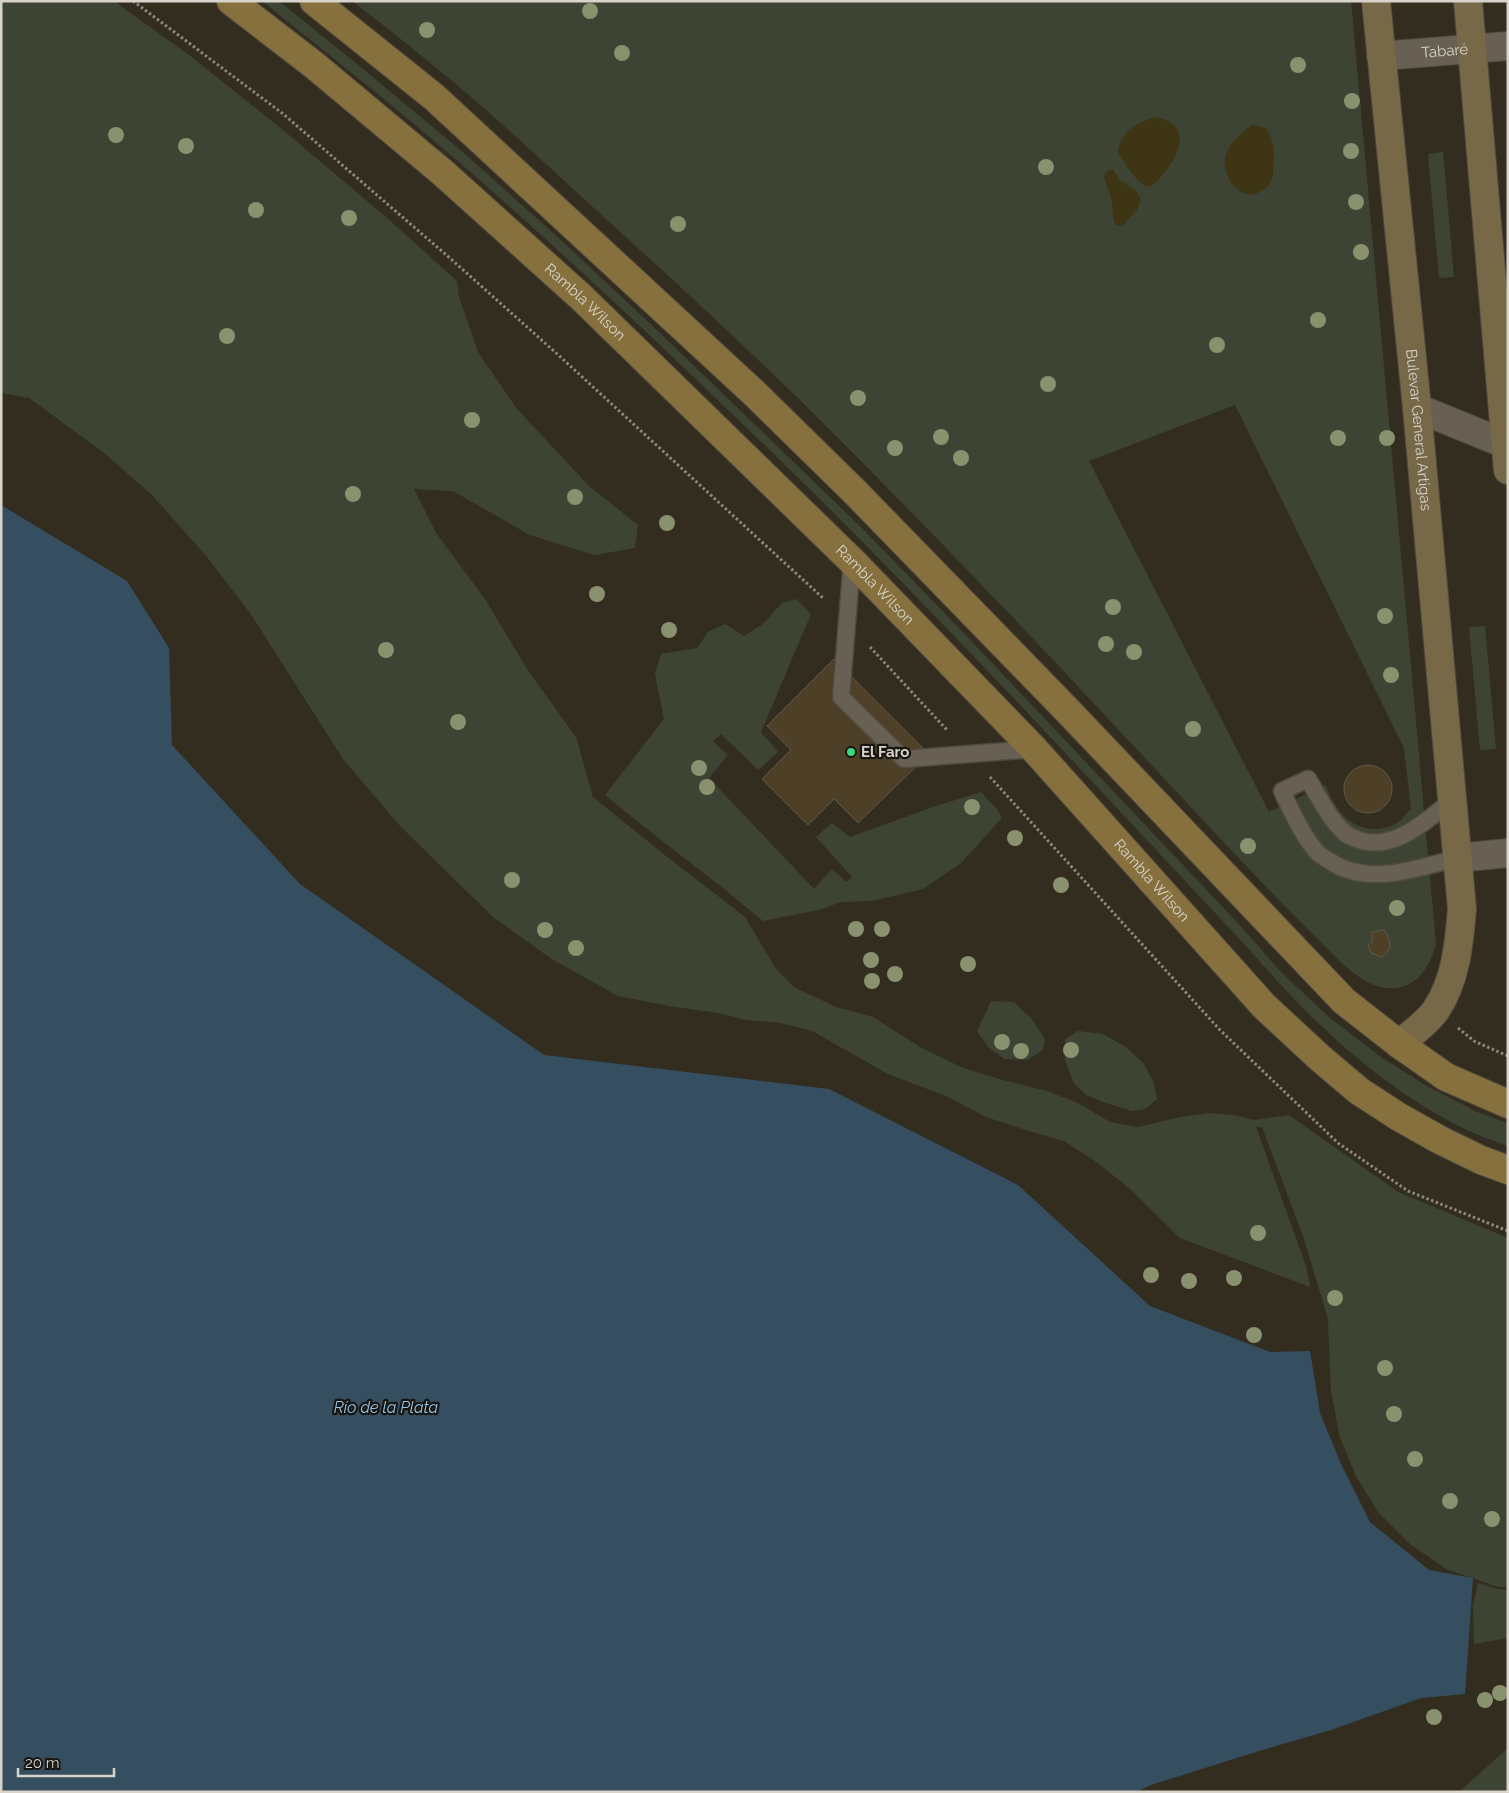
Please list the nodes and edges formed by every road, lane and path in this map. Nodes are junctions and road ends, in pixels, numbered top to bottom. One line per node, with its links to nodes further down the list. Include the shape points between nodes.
1 (231, 1): 11 (main road, Rambla Wilson, via 321,71 500,224 581,297)
2 (314, 1): 17 (main road, via 434,97 754,393 1066,708 1344,1001)
3 (1376, 1): 7 (main road, Bulevar General Artigas)
4 (1468, 1): 6 (main road)
5 (1508, 46): 6 (street, Tabaré)
6 (1473, 50): 7 (street, Tabaré); 9 (main road)
7 (1381, 56): 8 (main road, Bulevar General Artigas)
8 (1417, 408): 9 (street); 13 (main road, Bulevar General Artigas)
9 (1507, 444): 10 (main road)
10 (1508, 470)
11 (852, 560): 12 (main road, Rambla Wilson); 12 (lane, via 841,697 904,759)
12 (1034, 749): 20 (main road, Rambla Wilson, via 1264,1006 1320,1058 1407,1121 1480,1160)
13 (1452, 800): 15 (main road, Bulevar General Artigas); 15 (lane, via 1407,833 1385,842 1363,841 1346,835 1327,812 1308,779 1282,791 1299,827 1318,853 1338,868 1362,874 1387,874)
14 (1508, 853): 15 (street)
15 (1457, 858): 16 (main road, Bulevar General Artigas, via 1462,909 1460,936 1451,982)
16 (1436, 1010): 17 (main road, Bulevar General Artigas); 18 (path, via 1474,1041)
17 (1399, 1044): 19 (main road, via 1446,1077)
18 (1508, 1056)
19 (1508, 1104)
20 (1508, 1170)

